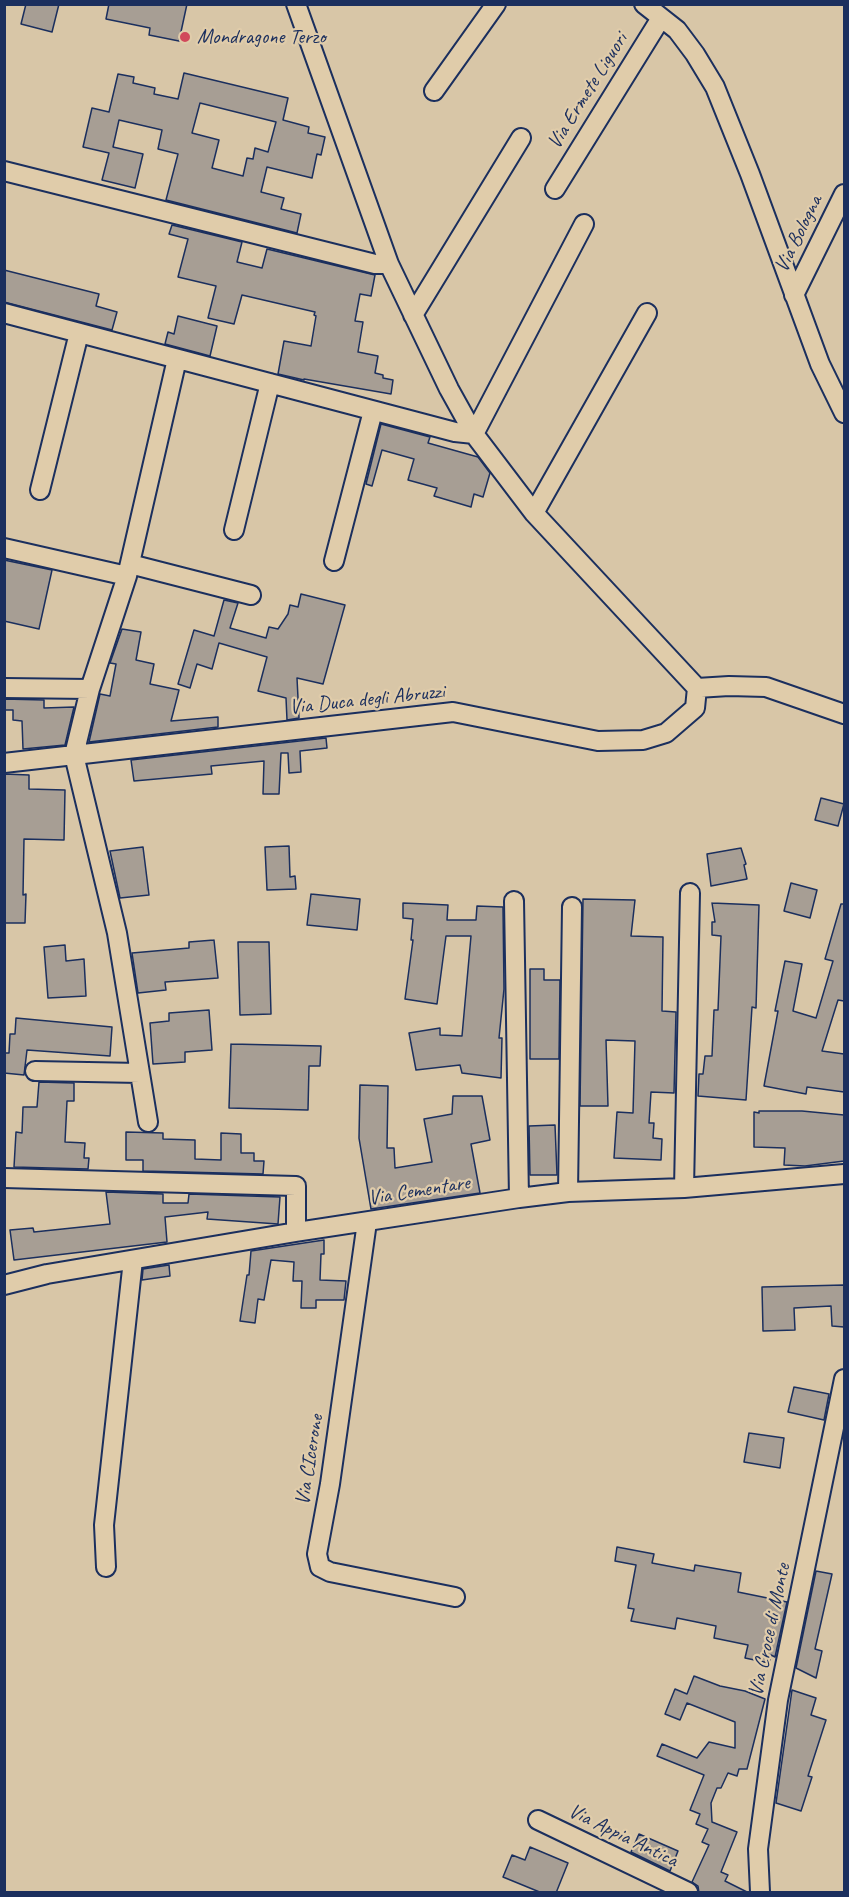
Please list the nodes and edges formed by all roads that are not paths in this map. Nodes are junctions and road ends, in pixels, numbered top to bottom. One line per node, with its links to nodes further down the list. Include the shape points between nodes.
1 (296, 4): 11 (street)
2 (496, 4): 5 (street)
3 (644, 4): 4 (street)
4 (661, 18): 8 (street, Via Ermete Liguori); 12 (street, via 677,30 715,87)
5 (434, 92)
6 (521, 138): 15 (street)
7 (4, 171): 11 (street, via 375,264)
8 (555, 189)
9 (844, 194): 12 (street, Via Bologna)
10 (584, 224): 21 (street)
11 (389, 264): 15 (street)
12 (794, 295): 20 (street)
13 (4, 313): 16 (street)
14 (647, 313): 23 (street)
15 (413, 315): 21 (street)
16 (79, 333): 17 (street); 22 (street)
17 (177, 359): 18 (street); 27 (street)
18 (270, 383): 19 (street); 24 (street)
19 (373, 411): 21 (street); 26 (street)
20 (844, 413)
21 (474, 434): 23 (street)
22 (40, 490)
23 (534, 513): 30 (street)
24 (234, 530)
25 (4, 548): 27 (street)
26 (334, 561)
27 (128, 570): 28 (street); 31 (street)
28 (251, 595)
29 (4, 688): 31 (street)
30 (697, 688): 32 (street, via 766,687); 33 (street, Via Duca degli Abruzzi, via 694,708 666,734 643,740 598,741 453,712)
31 (90, 689): 33 (street)
32 (844, 714)
33 (74, 755): 34 (street, Via Duca degli Abruzzi); 39 (street, via 117,933)
34 (4, 763)
35 (690, 893): 43 (street)
36 (514, 901): 45 (street)
37 (572, 907): 44 (street)
38 (35, 1071): 39 (street)
39 (140, 1074): 40 (street)
40 (148, 1122)
41 (844, 1174): 43 (street, Via Cementare)
42 (4, 1178): 47 (street, via 296,1186)
43 (684, 1188): 44 (street, Via Cementare)
44 (568, 1192): 45 (street, Via Cementare)
45 (519, 1198): 46 (street, Via Cementare)
46 (367, 1222): 47 (street, Via Cementare); 52 (street, Via CIcerone, via 318,1561 320,1567 330,1572)
47 (296, 1232): 48 (street, Via Cementare)
48 (133, 1260): 49 (street, Via Cementare); 51 (street, via 104,1525)
49 (4, 1285)
50 (844, 1378): 55 (street, Via Croce di Monte, via 778,1700 758,1849)
51 (106, 1568)
52 (455, 1597)
53 (538, 1820): 54 (street, Via Appia Antica)
54 (688, 1893)
55 (760, 1893)

